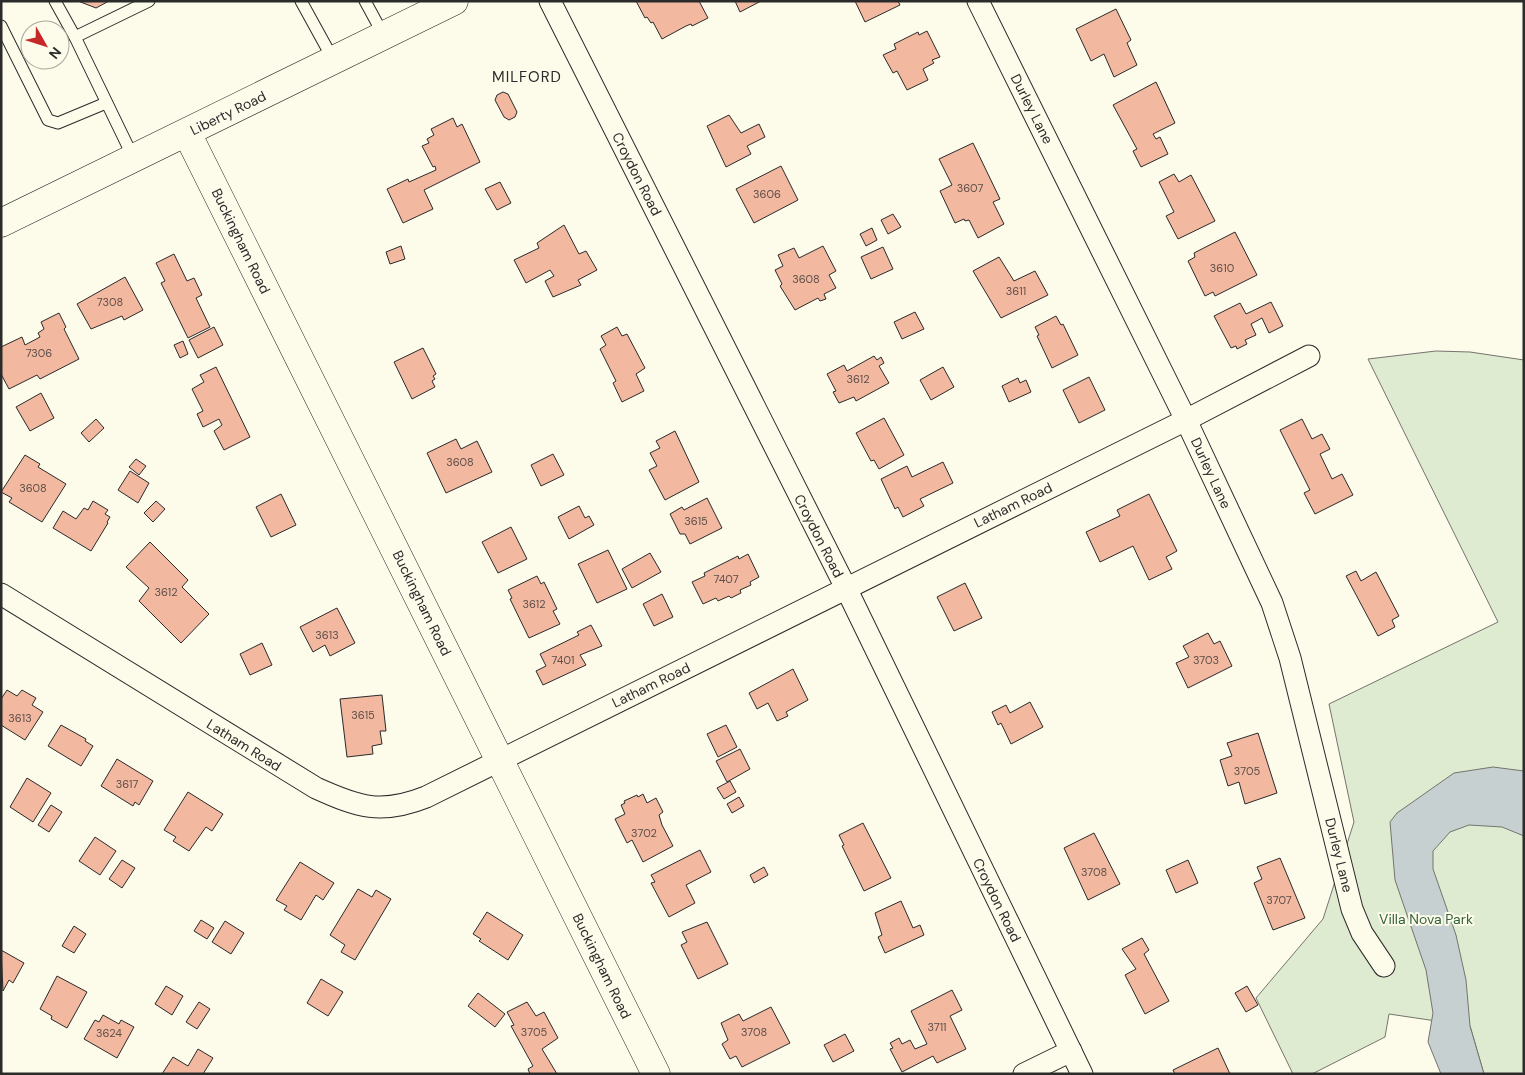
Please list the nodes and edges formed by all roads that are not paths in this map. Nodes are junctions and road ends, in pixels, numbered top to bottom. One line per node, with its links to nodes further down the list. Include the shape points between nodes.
1 (55, 1): 10 (lane)
2 (149, 1): 10 (lane)
3 (301, 1): 11 (lane)
4 (365, 1): 9 (lane)
5 (454, 1): 9 (street, Liberty Road)
6 (550, 1): 18 (street, Croydon Road)
7 (978, 1): 17 (street, Durley Lane)
8 (1, 26): 12 (lane, via 48,120 58,123)
9 (384, 36): 11 (street, Liberty Road)
10 (75, 37): 12 (lane)
11 (334, 61): 13 (street, Liberty Road)
12 (106, 103): 14 (lane)
13 (187, 133): 14 (street, Liberty Road); 20 (street, Buckingham Road)
14 (134, 159): 15 (street, Liberty Road)
15 (1, 223)
16 (1310, 356): 17 (street, Latham Road)
17 (1186, 420): 18 (street, Latham Road); 21 (street, Durley Lane, via 1272,603 1290,658 1352,909 1362,933)
18 (846, 588): 20 (street, Latham Road); 22 (street, Croydon Road)
19 (1, 594): 20 (street, Latham Road, via 297,778 339,799 379,809 404,805)
20 (500, 760): 23 (street, Buckingham Road)
21 (1384, 966)
22 (1070, 1051): 24 (street); 25 (street, Croydon Road)
23 (656, 1074)
24 (1024, 1074)
25 (1082, 1074)

